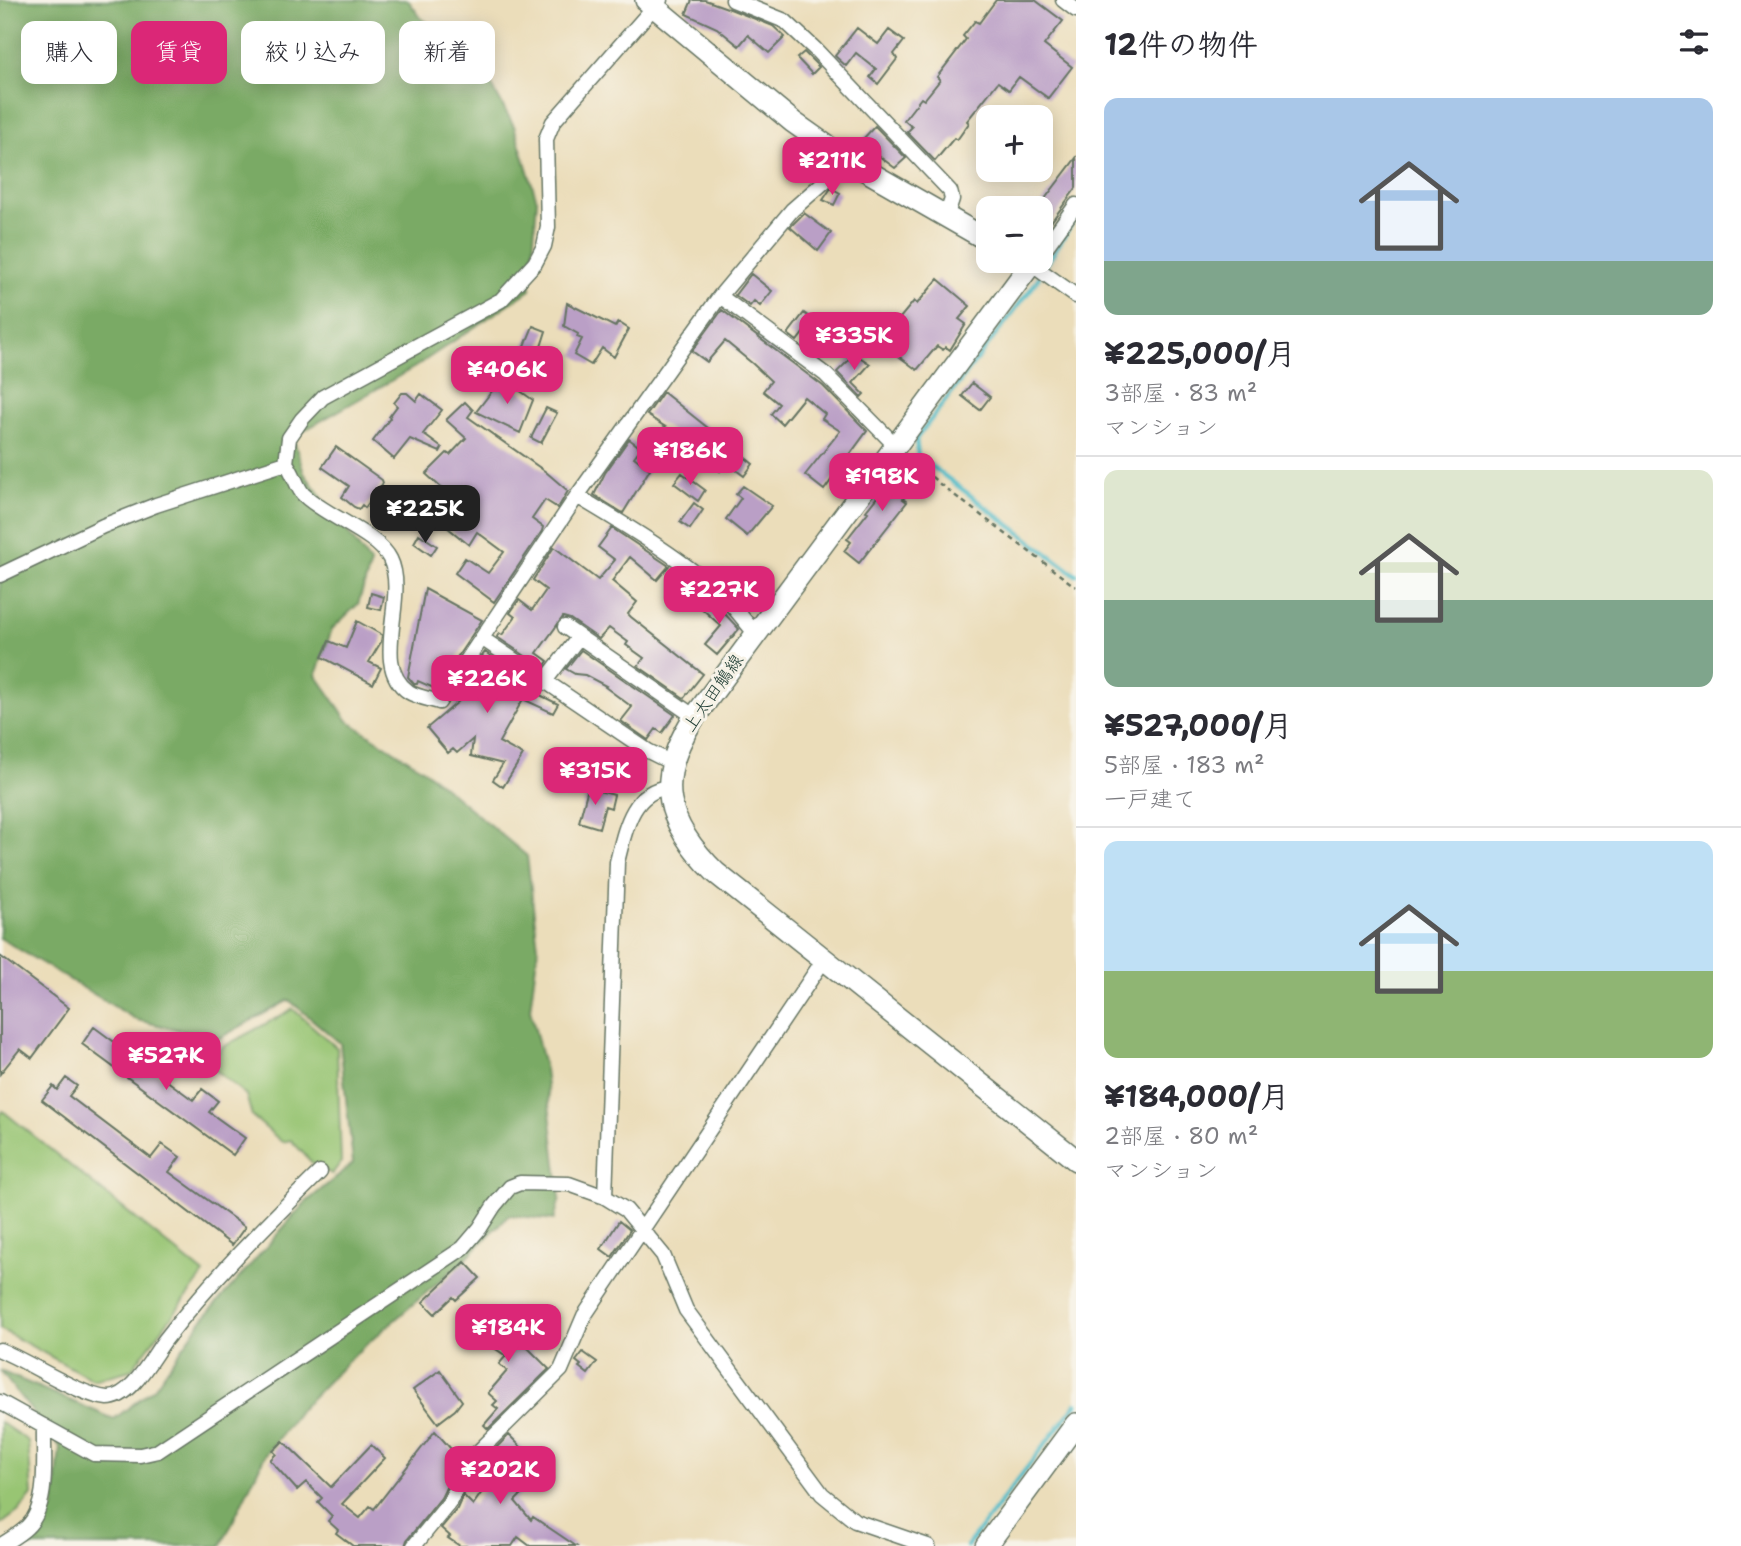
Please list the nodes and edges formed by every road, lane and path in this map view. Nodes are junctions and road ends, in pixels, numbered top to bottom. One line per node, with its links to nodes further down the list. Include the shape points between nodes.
1 (733, 0): 7 (street, via 785,21 815,49 950,191)
2 (1063, 0): 4 (street)
3 (653, 2): 5 (main road, via 752,90); 15 (street, via 553,122 546,139 548,227 535,263 500,300 323,397 289,438)
4 (1076, 10)
5 (844, 158): 7 (main road); 12 (street, via 824,183 792,210)
6 (1076, 205): 9 (street)
7 (946, 217): 8 (main road)
8 (976, 234)
9 (1053, 234)
10 (1023, 273): 14 (main road, 上太田鵤線)
11 (1049, 273): 13 (street)
12 (720, 296): 14 (street, via 826,375); 16 (street)
13 (1076, 296)
14 (896, 446): 18 (path); 20 (main road, 上太田鵤線)
15 (286, 463): 17 (street, via 156,505); 22 (street, via 301,493 367,536 389,557 397,582 391,668 410,692 439,702)
16 (577, 496): 20 (street, via 696,575 728,601); 22 (street)
17 (0, 575)
18 (1076, 587)
19 (565, 627): 21 (street)
20 (755, 634): 24 (main road, 上太田鵤線)
21 (579, 637): 23 (street); 24 (street)
22 (483, 639): 23 (street)
23 (545, 681): 25 (street)
24 (695, 717): 25 (main road, 上太田鵤線)
25 (672, 763): 26 (main road, 上太田鵤線)
26 (669, 787): 27 (main road, 上太田鵤線, via 680,829 697,854); 30 (street, via 658,788 639,801 617,862)
27 (825, 958): 28 (main road, 上太田鵤線); 31 (street)
28 (1076, 1160)
29 (320, 1172): 32 (street, via 233,1258 123,1394 107,1398 90,1392)
30 (605, 1197): 31 (street, via 626,1210); 35 (street, via 569,1184 534,1182 510,1187 463,1248 158,1451 94,1454)
31 (642, 1230): 37 (street, via 584,1316 561,1370 470,1460 449,1503); 38 (street, via 663,1255 686,1310 822,1494 855,1521)
32 (0, 1350)
33 (0, 1402): 35 (street)
34 (1076, 1424): 39 (main road)
35 (44, 1426): 36 (street, via 39,1511 28,1527)
36 (0, 1546)
37 (414, 1546)
38 (928, 1546)
39 (986, 1546)

